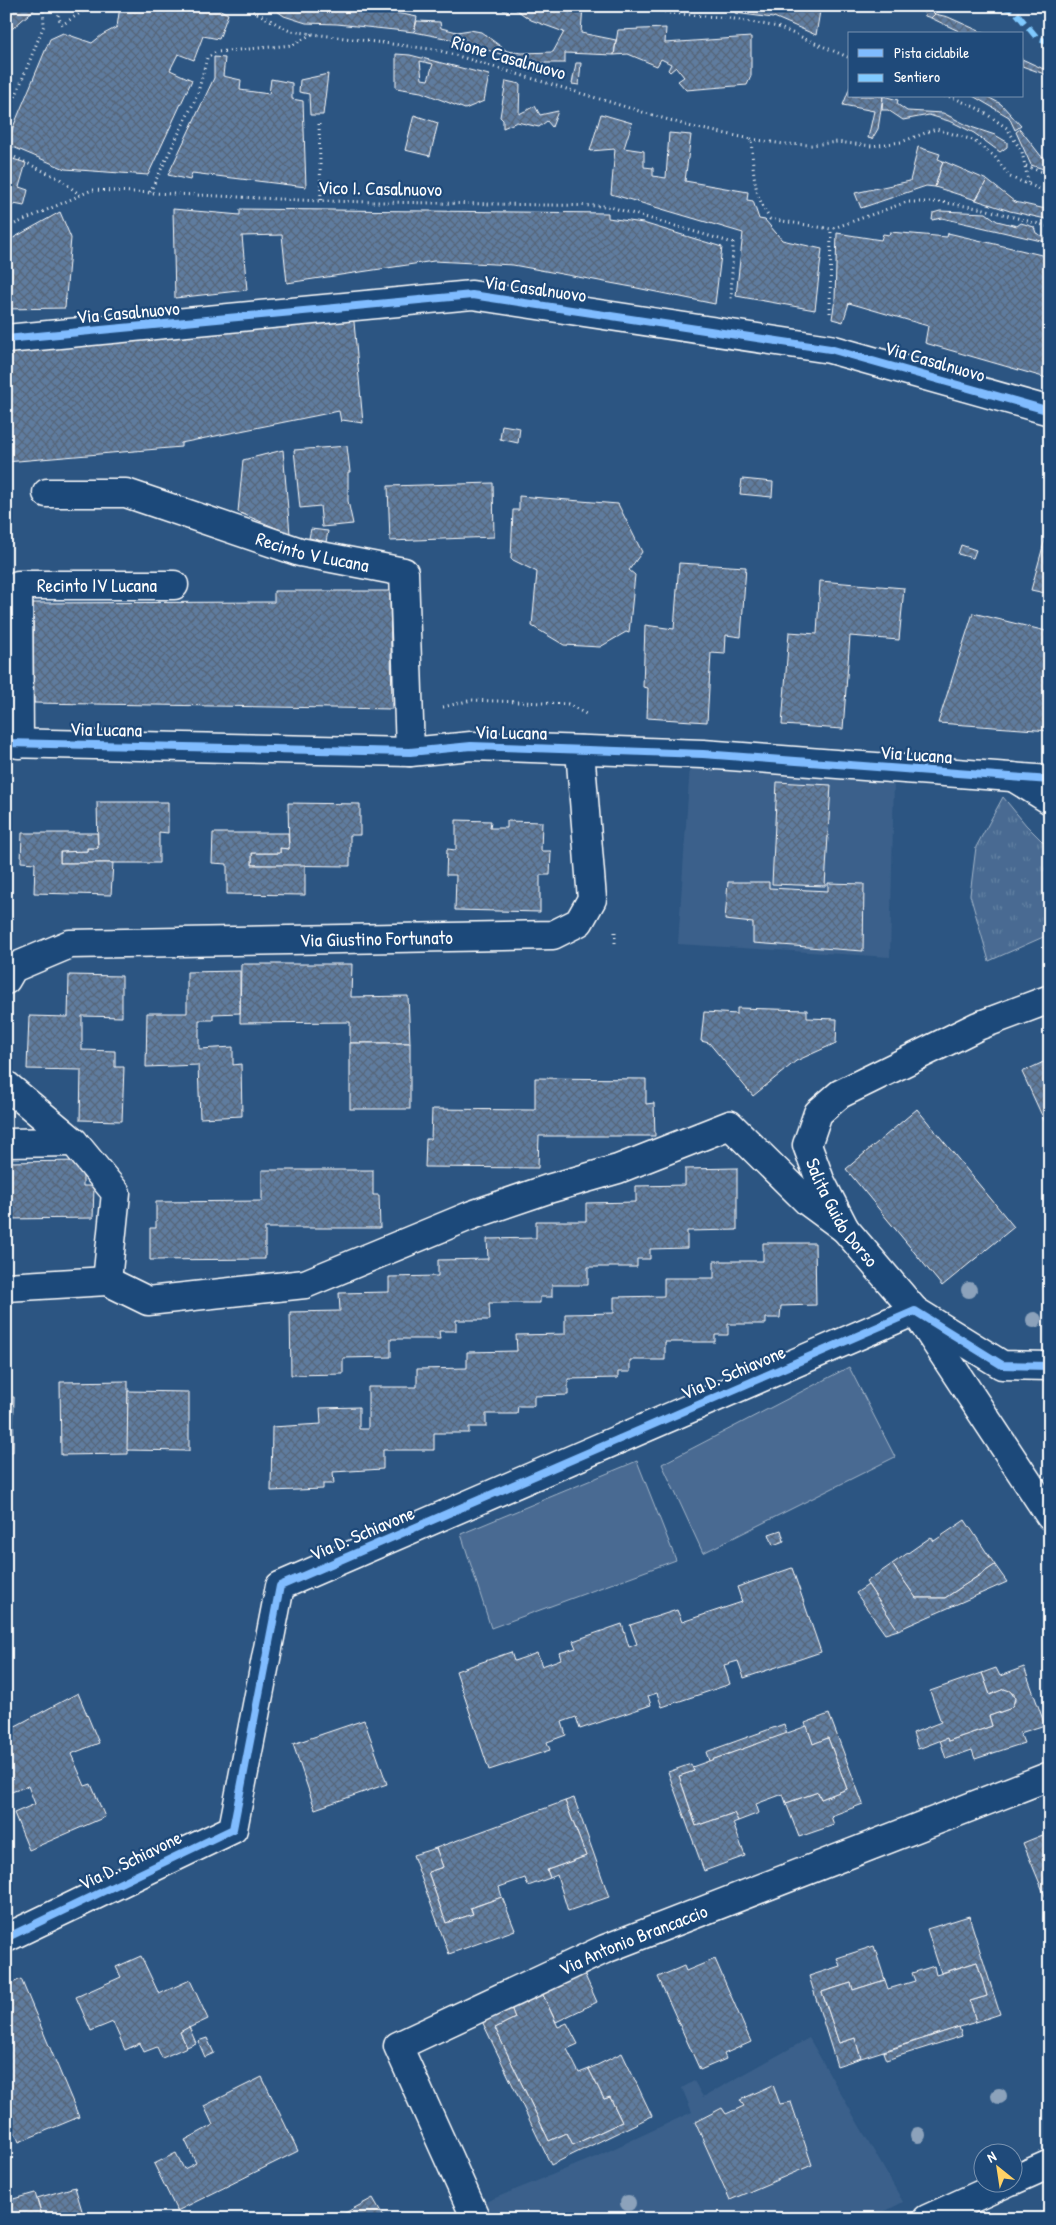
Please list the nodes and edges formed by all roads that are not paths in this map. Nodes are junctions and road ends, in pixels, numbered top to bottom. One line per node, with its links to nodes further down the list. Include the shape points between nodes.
1 (6, 339): 2 (street, Via Casalnuovo, via 472,296 830,349)
2 (1050, 411)
3 (47, 493): 7 (street, Recinto V Lucana, via 126,493 300,552 404,572)
4 (174, 585): 5 (street, Recinto IV Lucana, via 18,586)
5 (13, 743): 7 (street, Via Lucana)
6 (580, 750): 7 (street, Via Lucana, via 471,746); 8 (street, Via Lucana, via 703,754); 11 (street, Via Giustino Fortunato, via 592,899 579,922 553,935 70,944 13,968)
7 (410, 752)
8 (1014, 777): 9 (street, Via Lucana); 10 (street)
9 (1050, 780)
10 (1050, 800)
11 (6, 980)
12 (1050, 999): 16 (street, Salita Guido Dorso, via 978,1026 840,1094 818,1113 807,1145 820,1180)
13 (6, 1085): 14 (street)
14 (74, 1142): 15 (street); 17 (street, via 116,1193)
15 (6, 1143)
16 (845, 1229): 17 (street, via 807,1200 730,1125 618,1169 472,1215 305,1284 148,1301); 19 (street, Salita Guido Dorso)
17 (107, 1281): 18 (street)
18 (6, 1287)
19 (915, 1311): 20 (street, via 1002,1365); 21 (street, Salita Guido Dorso); 23 (street, Via D. Schiavone, via 280,1586 233,1829)
20 (1050, 1366)
21 (1050, 1516)
22 (1050, 1776): 27 (street, Via Antonio Brancaccio, via 605,1949 398,2046)
23 (6, 1938)
24 (1050, 2164): 25 (street)
25 (1024, 2176)
26 (986, 2192): 28 (street)
27 (476, 2219)
28 (927, 2219)

